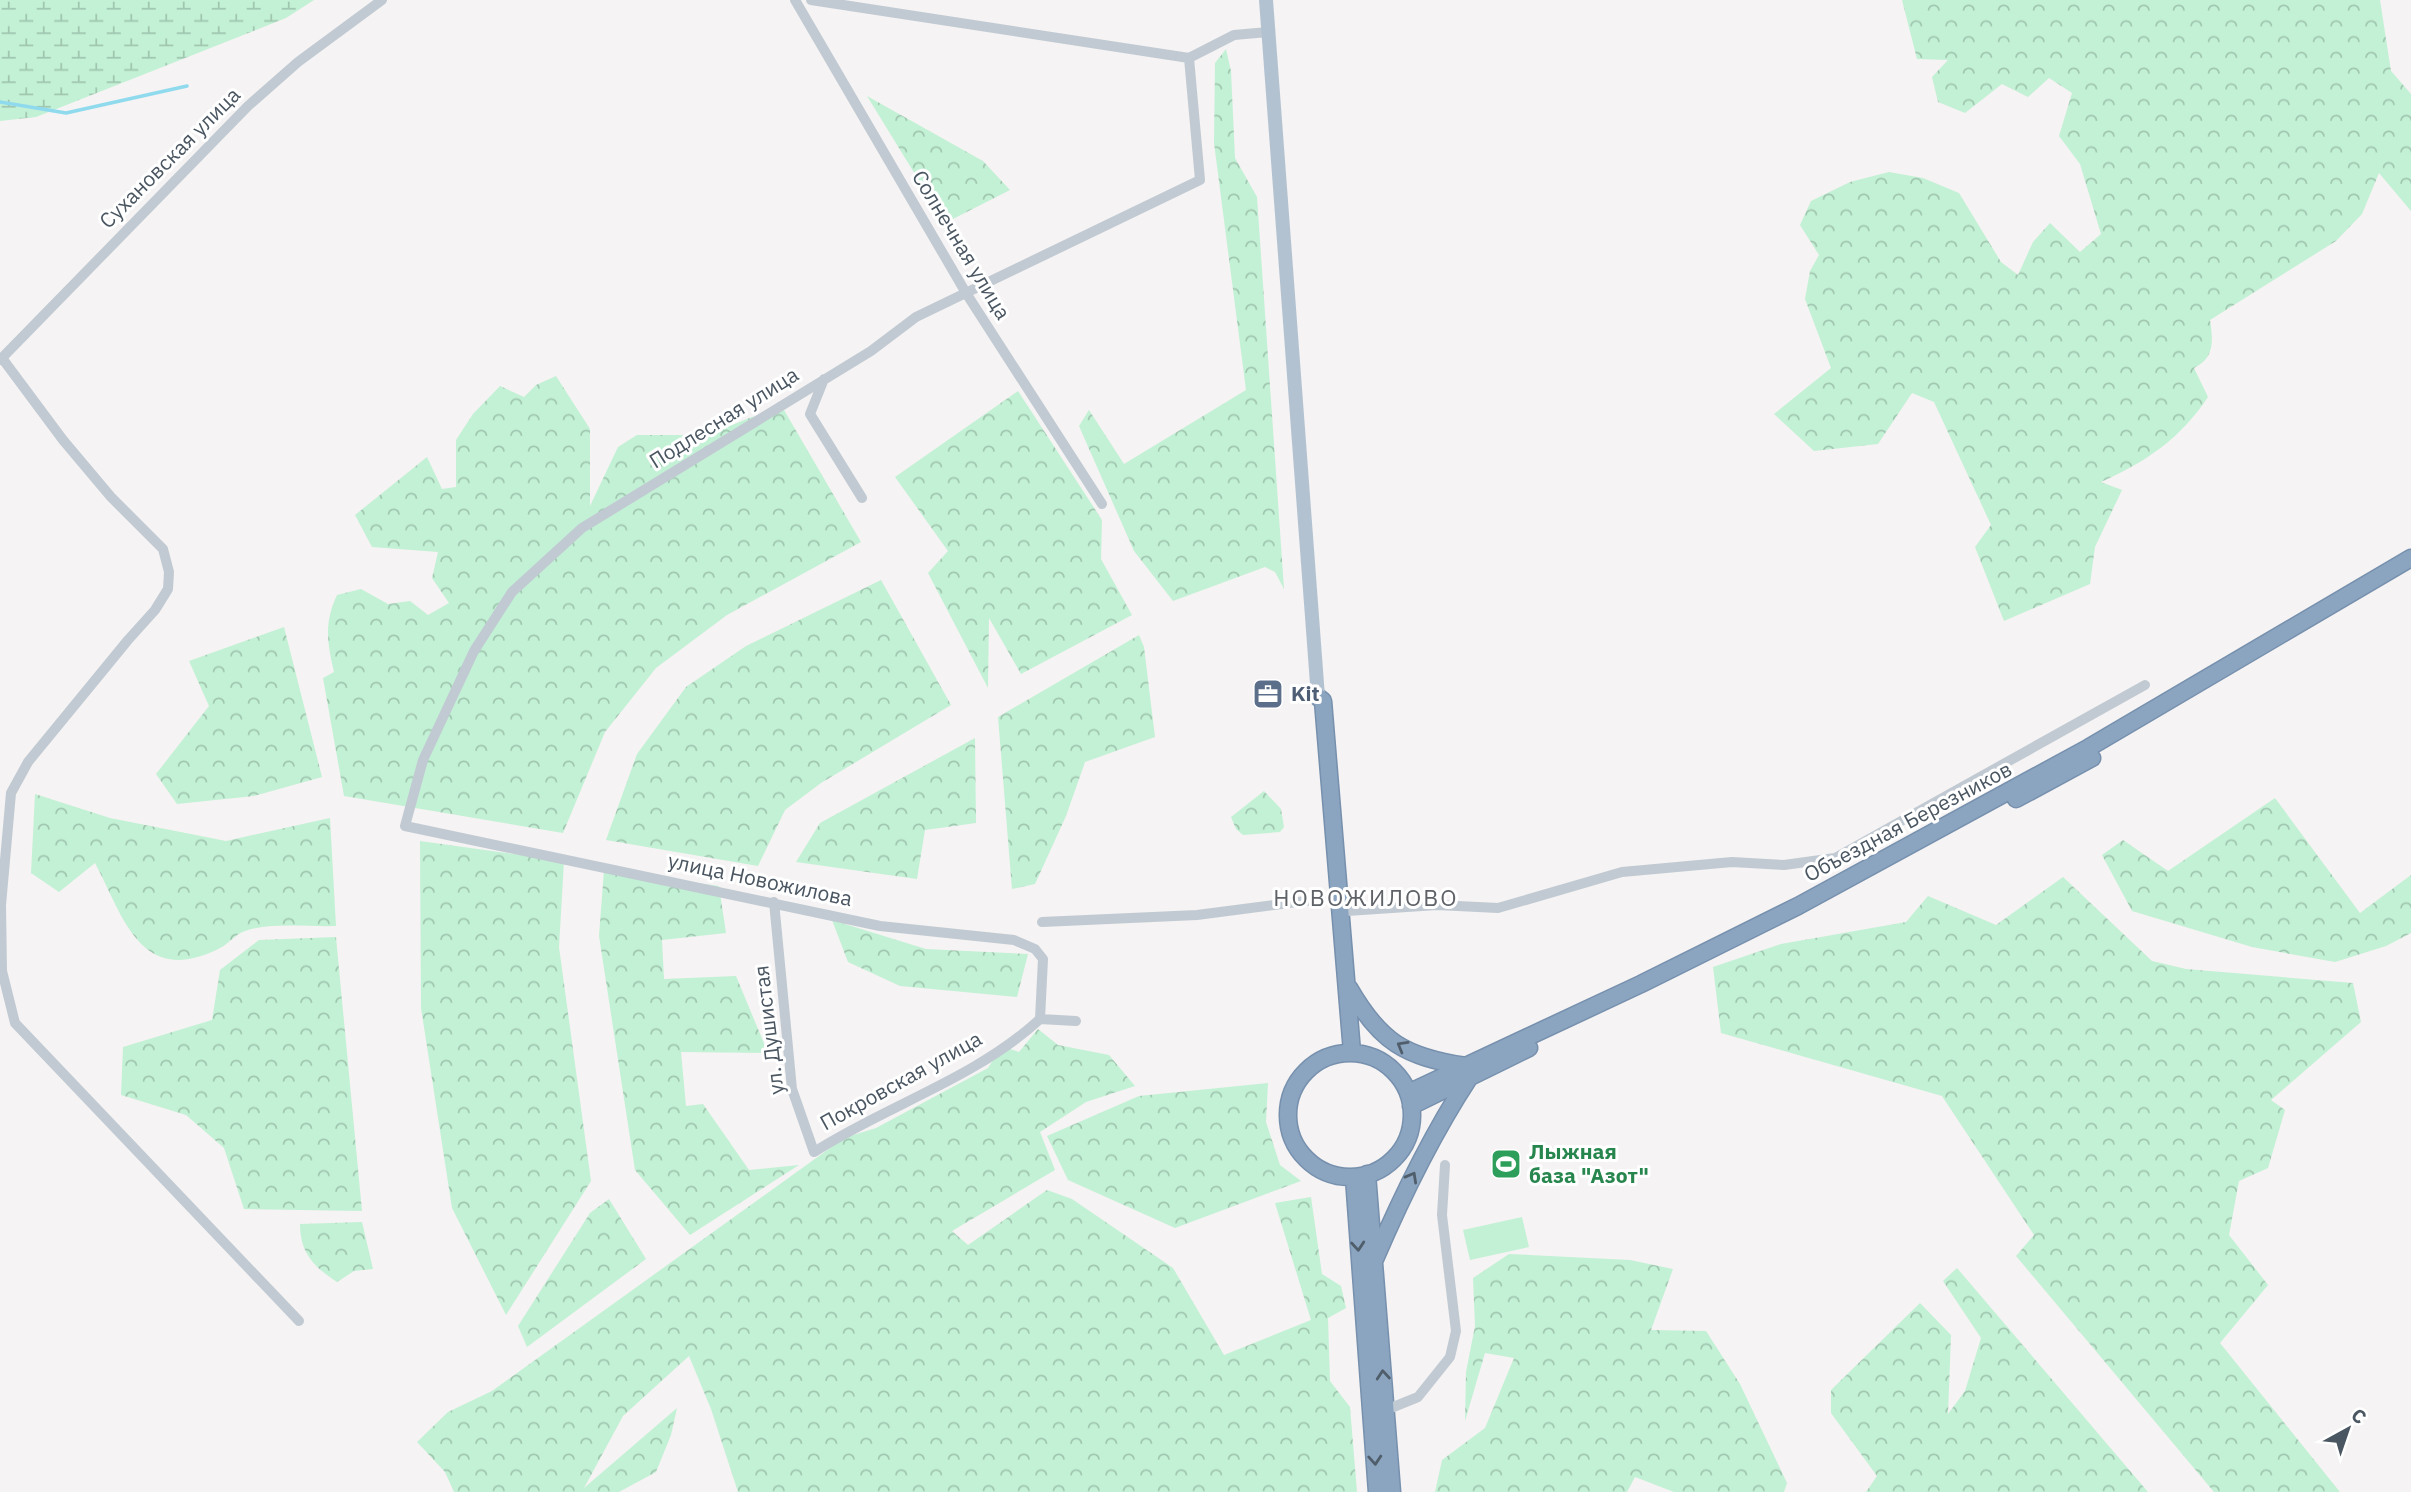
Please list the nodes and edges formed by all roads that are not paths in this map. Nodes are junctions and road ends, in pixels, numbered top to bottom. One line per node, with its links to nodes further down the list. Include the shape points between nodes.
1 (382, 0): 8 (street, Сухановская улица, via 248,106)
2 (795, 0): 7 (street, Солнечная улица)
3 (811, 0): 6 (street)
4 (1266, 0): 5 (main road)
5 (1268, 32): 6 (street, via 1234,35); 15 (main road)
6 (1189, 58): 7 (street, Подлесная улица, via 1200,180)
7 (966, 293): 9 (street, Подлесная улица, via 916,317 871,352); 11 (street, Солнечная улица)
8 (1, 359): 31 (street, via 79,459 163,549 169,572 168,589 155,610 29,762 11,793 1,905 2,971 15,1023)
9 (824, 379): 10 (street, via 810,414); 16 (street, Подлесная улица, via 582,528 512,592 474,651 423,760)
10 (862, 498)
11 (1102, 504)
12 (2411, 558): 25 (highway, Объездная Березников, via 2088,748 1798,906)
13 (2411, 568): 25 (highway, Объездная Березников, via 2067,772 1819,904)
14 (2145, 685): 19 (street, via 1835,858 1784,865 1732,862 1622,872 1498,908 1437,905)
15 (1318, 696): 21 (highway, via 1323,701); 24 (highway)
16 (405, 826): 18 (street, улица Новожилова)
17 (1321, 899): 20 (street, via 1197,915)
18 (774, 902): 22 (street, улица Новожилова, via 880,926 1014,940 1035,949 1044,970); 27 (street, ул. Душистая, via 792,1089)
19 (1347, 911)
20 (1042, 922)
21 (1346, 984): 24 (highway); 25 (highway, one-way to 21, via 1399,1046 1368,1021)
22 (1040, 1019): 23 (street); 27 (street, Покровская улица, via 1022,1035 912,1102)
23 (1076, 1021)
24 (1348, 1053): 26 (highway, via 1383,1062 1398,1075); 29 (highway, via 1324,1058 1300,1077 1288,1116 1296,1145 1309,1161 1326,1172)
25 (1468, 1071): 26 (highway, Объездная Березников); 30 (highway, one-way to 25, via 1402,1194)
26 (1410, 1099): 29 (highway, via 1409,1133 1400,1152 1385,1166)
27 (814, 1152)
28 (1445, 1165): 32 (street, via 1442,1215 1456,1331 1450,1357 1418,1397)
29 (1361, 1176): 30 (highway); 33 (highway, one-way to 33)
30 (1374, 1262): 32 (highway, one-way to 30)
31 (299, 1321)
32 (1386, 1409): 34 (highway)
33 (1377, 1492)
34 (1392, 1492)

